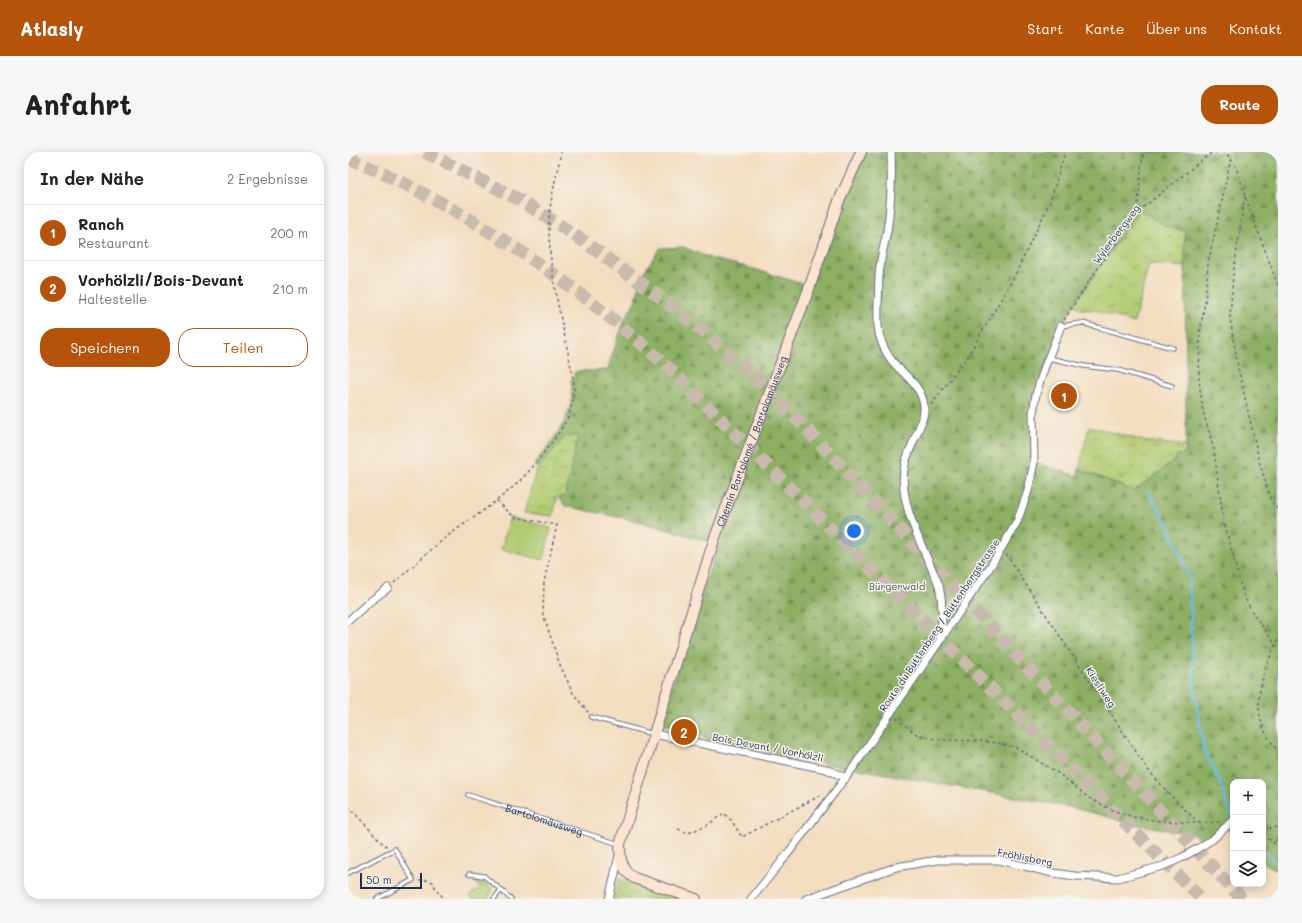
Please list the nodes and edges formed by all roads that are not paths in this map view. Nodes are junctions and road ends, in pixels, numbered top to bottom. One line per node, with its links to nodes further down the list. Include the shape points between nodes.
1 (861, 152): 11 (street, Chemin Bartolomé / Bartolomäusweg, via 839,201 810,286 714,540)
2 (891, 152): 9 (street, via 889,211 880,267 879,333 891,360 915,384 925,408 904,466 904,496 942,596 943,622)
3 (1061, 326): 4 (lane, via 1082,323); 5 (street, Route du Büttenberg / Büttenbergstrasse)
4 (1173, 348)
5 (1049, 358): 6 (lane, via 1118,370); 9 (street, Route du Büttenberg / Büttenbergstrasse, via 1034,405 1034,462 1028,491 1017,522 1002,549)
6 (1172, 386)
7 (388, 588): 8 (street)
8 (348, 621)
9 (940, 641): 12 (street, Route du Büttenberg / Büttenbergstrasse)
10 (592, 717): 11 (lane, Bois-Devant / Vorhölzli)
11 (654, 734): 12 (street, Bois-Devant / Vorhölzli, via 826,769); 15 (street)
12 (846, 778): 24 (street, Route du Büttenberg / Büttenbergstrasse)
13 (468, 795): 15 (lane, Bartolomäusweg)
14 (1230, 823): 25 (street, Fröhlisberg, via 1213,839 1181,858 1157,868 1118,878 1053,873 999,860 938,860 896,867)
15 (620, 849): 22 (street); 23 (street, via 624,869 634,878)
16 (348, 873): 19 (lane, via 395,849 413,880)
17 (469, 874): 18 (lane, via 484,876)
18 (501, 890): 20 (lane); 21 (lane)
19 (377, 899)
20 (494, 899)
21 (511, 899)
22 (610, 899)
23 (696, 899)
24 (751, 899)
25 (806, 899)

